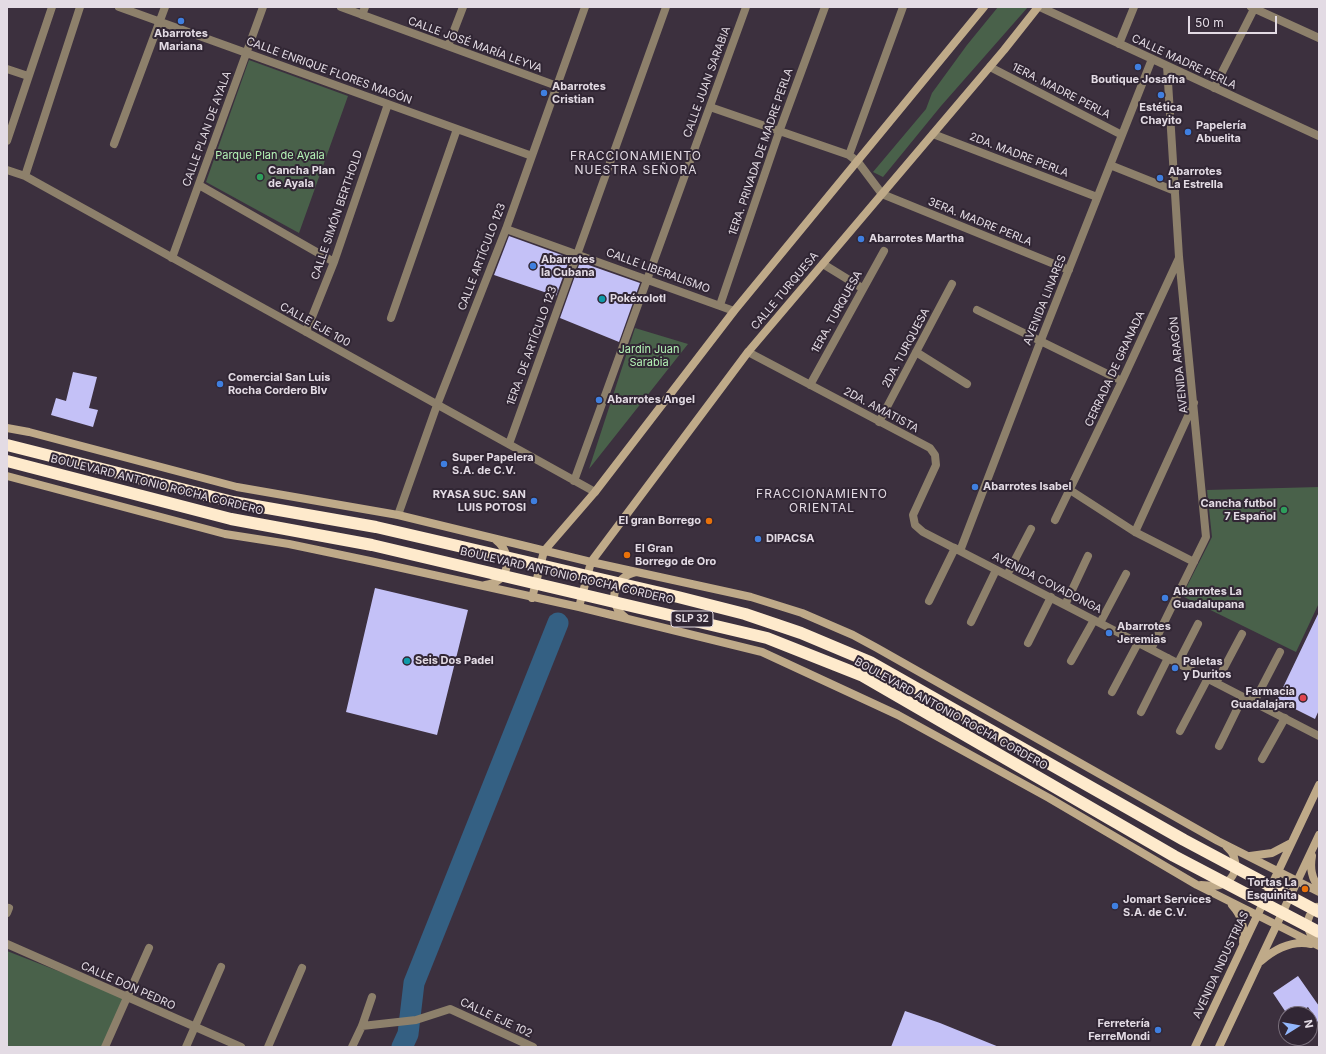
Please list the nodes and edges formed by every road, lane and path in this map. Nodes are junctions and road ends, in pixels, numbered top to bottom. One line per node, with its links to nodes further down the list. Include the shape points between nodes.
1 (52, 7): 27 (street)
2 (80, 7): 44 (street)
3 (119, 7): 18 (street, CALLE ENRIQUE FLORES MAGÓN)
4 (165, 7): 18 (street)
5 (263, 7): 22 (street, CALLE PLAN DE AYALA)
6 (341, 7): 17 (street, CALLE JOSÉ MARÍA LEYVA)
7 (462, 7): 21 (street)
8 (585, 7): 28 (street, CALLE ARTÍCULO 123)
9 (666, 7): 51 (street, 1ERA. DE ARTÍCULO 123)
10 (746, 7): 31 (street, CALLE JUAN SARABIA)
11 (825, 7): 33 (street, 1ERA. PRIVADA DE MADRE PERLA)
12 (903, 7): 39 (street)
13 (984, 7): 41 (main road)
14 (1039, 7): 20 (street, CALLE MADRE PERLA); 25 (main road, CALLE TURQUESA)
15 (1134, 7): 20 (street)
16 (1253, 8): 19 (street); 29 (street)
17 (364, 11): 21 (street, CALLE JOSÉ MARÍA LEYVA)
18 (160, 21): 22 (street, CALLE ENRIQUE FLORES MAGÓN); 38 (street)
19 (1319, 38)
20 (1119, 44): 23 (street, CALLE MADRE PERLA)
21 (448, 46): 28 (street, CALLE JOSÉ MARÍA LEYVA)
22 (246, 53): 30 (street, CALLE ENRIQUE FLORES MAGÓN); 45 (street, CALLE PLAN DE AYALA)
23 (1152, 59): 24 (street, CALLE MADRE PERLA); 35 (street, AVENIDA LINARES)
24 (1167, 66): 29 (street, CALLE MADRE PERLA); 46 (street, AVENIDA ARAGÓN)
25 (990, 67): 34 (main road, CALLE TURQUESA); 35 (street, 1ERA. MADRE PERLA)
26 (7, 69): 27 (street)
27 (28, 76): 37 (street)
28 (556, 86): 40 (street, CALLE ARTÍCULO 123)
29 (1214, 88): 36 (street, CALLE MADRE PERLA)
30 (388, 104): 32 (street, CALLE ENRIQUE FLORES MAGÓN); 54 (street, CALLE SIMÓN BERTHOLD)
31 (710, 107): 33 (street); 57 (street, CALLE JUAN SARABIA)
32 (457, 129): 40 (street, CALLE ENRIQUE FLORES MAGÓN); 63 (street)
33 (779, 132): 39 (street); 60 (street, 1ERA. PRIVADA DE MADRE PERLA)
34 (933, 134): 47 (main road, CALLE TURQUESA); 48 (street, 2DA. MADRE PERLA)
35 (1122, 135): 42 (street, AVENIDA LINARES)
36 (1319, 136)
37 (7, 141)
38 (114, 144)
39 (849, 155): 41 (street)
40 (532, 156): 49 (street, CALLE ARTÍCULO 123)
41 (858, 162): 47 (street); 62 (main road)
42 (1110, 165): 46 (street); 48 (street, AVENIDA LINARES)
43 (7, 170): 44 (street, CALLE EJE 100)
44 (25, 176): 53 (street, CALLE EJE 100)
45 (199, 184): 53 (street, CALLE PLAN DE AYALA); 54 (street)
46 (1175, 191): 52 (street, AVENIDA ARAGÓN)
47 (882, 194): 55 (main road, CALLE TURQUESA); 56 (street, 3ERA. MADRE PERLA)
48 (1097, 197): 56 (street, AVENIDA LINARES)
49 (506, 229): 51 (street, CALLE LIBERALISMO); 72 (street, CALLE ARTÍCULO 123)
50 (884, 251): 59 (street, 1ERA. TURQUESA)
51 (577, 254): 57 (street, CALLE LIBERALISMO); 75 (street, 1ERA. DE ARTÍCULO 123)
52 (1179, 257): 68 (street, CERRADA DE GRANADA); 71 (street, AVENIDA ARAGÓN)
53 (172, 258): 64 (street, CALLE EJE 100)
54 (334, 262): 64 (street, CALLE SIMÓN BERTHOLD)
55 (823, 264): 59 (street); 66 (main road, CALLE TURQUESA)
56 (1068, 270): 65 (street, AVENIDA LINARES)
57 (648, 280): 60 (street, CALLE LIBERALISMO); 79 (street, CALLE JUAN SARABIA)
58 (952, 284): 67 (street, 2DA. TURQUESA)
59 (862, 288): 70 (street, 1ERA. TURQUESA)
60 (720, 305): 62 (street, CALLE LIBERALISMO)
61 (977, 310): 65 (street)
62 (734, 311): 81 (main road)
63 (391, 318)
64 (306, 332): 72 (street, CALLE EJE 100)
65 (1041, 340): 68 (street); 88 (street, AVENIDA LINARES)
66 (748, 352): 70 (street, 2DA. AMATISTA); 91 (main road, CALLE TURQUESA)
67 (916, 352): 69 (street); 73 (street, 2DA. TURQUESA)
68 (1122, 381): 80 (street, CERRADA DE GRANADA)
69 (967, 384)
70 (810, 385): 73 (street, 2DA. AMATISTA)
71 (1194, 402): 86 (street); 92 (street, AVENIDA ARAGÓN, via 1206,537)
72 (437, 405): 75 (street, CALLE EJE 100); 82 (street, CALLE ARTÍCULO 123)
73 (879, 422): 84 (street, 2DA. AMATISTA, via 930,448 935,455 936,465 913,515)
74 (7, 428): 82 (main road, BOULEVARD ANTONIO ROCHA CORDERO, via 237,487)
75 (509, 444): 79 (street, CALLE EJE 100)
76 (7, 445): 138 (highway, BOULEVARD ANTONIO ROCHA CORDERO / SLP 32, bridge, via 233,502 376,528 678,597 745,614 801,633 870,662 1184,840)
77 (7, 461): 141 (highway, BOULEVARD ANTONIO ROCHA CORDERO / SLP 32, bridge, via 231,519 372,545 730,628 780,642 862,676 1174,856)
78 (7, 476): 97 (main road, SLP 32, via 225,534 289,544)
79 (574, 481): 81 (street, CALLE EJE 100)
80 (1070, 490): 83 (street, CERRADA DE GRANADA); 86 (street)
81 (595, 492): 89 (main road)
82 (398, 515): 87 (main road, BOULEVARD ANTONIO ROCHA CORDERO)
83 (1054, 520)
84 (915, 525): 88 (street, AVENIDA COVADONGA, via 923,532)
85 (1031, 529): 96 (street)
86 (1136, 532): 92 (street)
87 (489, 536): 89 (main road, BOULEVARD ANTONIO ROCHA CORDERO); 97 (main road, via 502,545 508,558 508,566 495,583)
88 (958, 550): 93 (street, AVENIDA COVADONGA); 100 (street, AVENIDA LINARES)
89 (544, 551): 91 (main road, BOULEVARD ANTONIO ROCHA CORDERO); 99 (main road)
90 (1088, 556): 101 (street)
91 (591, 562): 94 (main road, BOULEVARD ANTONIO ROCHA CORDERO); 102 (main road, CALLE TURQUESA)
92 (1194, 562): 110 (street, AVENIDA ARAGÓN)
93 (996, 570): 96 (street, AVENIDA COVADONGA); 104 (street)
94 (641, 573): 103 (main road, via 629,574 622,578 614,592 616,608); 128 (main road, BOULEVARD ANTONIO ROCHA CORDERO, via 777,604 853,635)
95 (1126, 574): 105 (street)
96 (1007, 575): 98 (street, AVENIDA COVADONGA)
97 (479, 585): 99 (main road, SLP 32)
98 (1051, 597): 101 (street, AVENIDA COVADONGA); 108 (street)
99 (532, 598): 102 (main road, SLP 32)
100 (929, 600)
101 (1065, 605): 105 (street, AVENIDA COVADONGA)
102 (579, 607): 103 (main road, SLP 32)
103 (630, 620): 133 (main road, SLP 32, via 762,652 855,693 1049,798)
104 (971, 622)
105 (1097, 622): 109 (street, AVENIDA COVADONGA); 113 (street)
106 (1198, 624): 114 (street)
107 (1242, 634): 116 (street)
108 (1028, 643)
109 (1138, 643): 110 (street, AVENIDA COVADONGA); 117 (street)
110 (1151, 649): 112 (street, AVENIDA COVADONGA)
111 (1280, 652): 119 (street)
112 (1168, 658): 114 (street, AVENIDA COVADONGA); 120 (street)
113 (1071, 661)
114 (1178, 663): 115 (street, AVENIDA COVADONGA)
115 (1208, 678): 116 (street, AVENIDA COVADONGA); 122 (street)
116 (1216, 683): 118 (street, AVENIDA COVADONGA)
117 (1112, 692)
118 (1243, 697): 119 (street, AVENIDA COVADONGA); 124 (street)
119 (1254, 702): 121 (street, AVENIDA COVADONGA)
120 (1141, 712)
121 (1285, 718): 123 (street, AVENIDA COVADONGA); 125 (street)
122 (1180, 731)
123 (1319, 736)
124 (1219, 746)
125 (1262, 759)
126 (1319, 785): 129 (main road, AVENIDA INDUSTRIAS)
127 (1317, 839): 132 (main road); 134 (main road, via 1310,865)
128 (1218, 841): 130 (main road, BOULEVARD ANTONIO ROCHA CORDERO); 133 (main road, via 1233,854 1236,866 1234,872 1220,885)
129 (1292, 842): 130 (main road, via 1272,853); 131 (main road, AVENIDA INDUSTRIAS)
130 (1248, 856): 131 (main road, BOULEVARD ANTONIO ROCHA CORDERO)
131 (1279, 871): 132 (main road, BOULEVARD ANTONIO ROCHA CORDERO); 139 (main road, AVENIDA INDUSTRIAS)
132 (1297, 881): 135 (main road, BOULEVARD ANTONIO ROCHA CORDERO); 140 (main road)
133 (1197, 885): 136 (main road, SLP 32)
134 (1319, 887)
135 (1319, 892)
136 (1227, 900): 139 (main road, SLP 32); 145 (main road, via 1242,918 1244,928)
137 (1319, 905): 143 (main road, via 1312,910 1307,923 1308,932)
138 (1319, 912)
139 (1257, 915): 140 (main road, SLP 32); 145 (main road, AVENIDA INDUSTRIAS)
140 (1277, 925): 143 (main road, SLP 32); 148 (main road)
141 (1319, 932)
142 (7, 944): 150 (street, CALLE DON PEDRO)
143 (1319, 946): 148 (main road, via 1305,943 1286,945 1259,962)
144 (149, 948): 150 (street)
145 (1241, 949): 159 (main road, AVENIDA INDUSTRIAS)
146 (221, 967): 152 (street)
147 (302, 968): 156 (street)
148 (1255, 971): 160 (main road)
149 (372, 997): 151 (street)
150 (127, 998): 152 (street, CALLE DON PEDRO); 153 (street)
151 (362, 1026): 157 (street); 158 (street, CALLE EJE 102, via 416,1020 450,1009)
152 (195, 1027): 154 (street); 155 (street, CALLE DON PEDRO)
153 (105, 1047)
154 (186, 1047)
155 (241, 1047)
156 (268, 1047)
157 (352, 1047)
158 (533, 1047)
159 (1195, 1047)
160 (1219, 1047)

